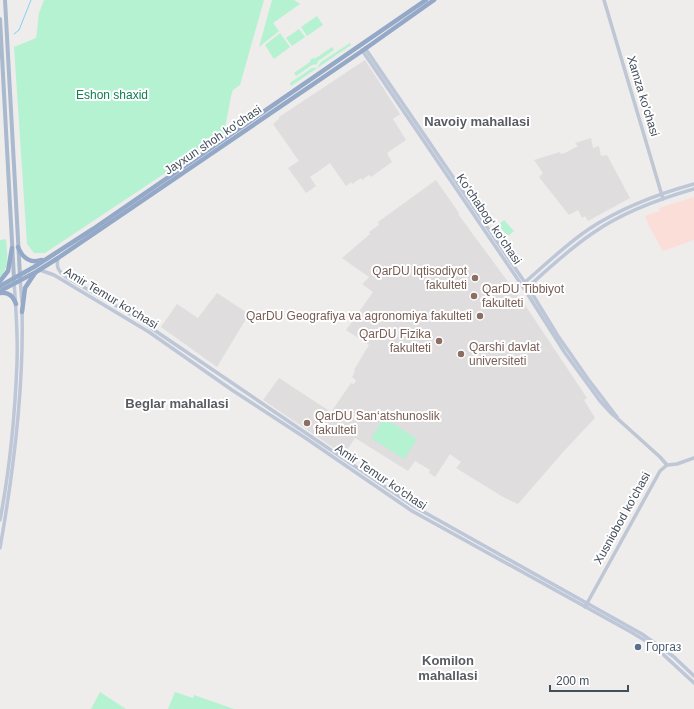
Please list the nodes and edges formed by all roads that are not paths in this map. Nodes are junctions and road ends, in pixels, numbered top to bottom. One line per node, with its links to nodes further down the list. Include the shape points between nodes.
1 (5, 0): 12 (main road)
2 (426, 0): 6 (highway, Jayxun shoh ko'chasi)
3 (434, 0): 6 (highway, Jayxun shoh ko'chasi)
4 (604, 0): 10 (street, Xamza ko'chasi)
5 (0, 19): 12 (main road)
6 (362, 48): 7 (highway, Jayxun shoh ko'chasi); 19 (main road, Ko‘chabog‘ ko‘chasi)
7 (228, 139): 13 (highway, Jayxun shoh ko'chasi); 14 (highway, Jayxun shoh ko'chasi)
8 (694, 184): 10 (main road)
9 (694, 189): 11 (main road)
10 (661, 194): 11 (street, Xamza ko'chasi); 19 (main road, via 589,229)
11 (663, 198): 21 (main road, via 592,233)
12 (15, 247): 13 (highway, via 25,259 31,261 39,262); 16 (main road); 17 (highway, via 8,271); 18 (main road)
13 (49, 258): 16 (highway, Jayxun shoh ko'chasi)
14 (58, 258): 15 (highway, Jayxun shoh ko'chasi); 25 (main road, Amir Temur ko'chasi, via 56,265 60,273 132,315)
15 (38, 271): 16 (highway, Jayxun shoh ko'chasi); 24 (highway, via 25,288); 26 (main road, Amir Temur ko'chasi, via 54,275 122,315)
16 (20, 278): 18 (highway, Jayxun shoh ko'chasi); 24 (main road)
17 (0, 281)
18 (14, 281): 20 (highway, Jayxun shoh ko'chasi); 22 (highway, Jayxun shoh ko'chasi); 23 (main road)
19 (523, 284): 21 (main road, Ko‘chabog‘ ko‘chasi)
20 (0, 286)
21 (526, 289): 27 (main road, Ko‘chabog‘ ko‘chasi, via 555,339 577,370 600,401)
22 (0, 292): 23 (highway, via 10,294)
23 (16, 304): 30 (main road, via 17,361)
24 (22, 312): 30 (main road, via 19,415)
25 (259, 402): 26 (main road); 33 (main road, Amir Temur ko'chasi, via 414,507)
26 (257, 406): 33 (main road, Amir Temur ko'chasi, via 412,511)
27 (619, 420): 29 (street, Ko‘chabog‘ ko‘chasi)
28 (694, 458): 29 (street, Xusniobod ko'chasi)
29 (667, 465): 33 (street, Xusniobod ko'chasi, via 660,471)
30 (8, 489): 31 (main road); 32 (main road)
31 (0, 520)
32 (0, 548)
33 (586, 605): 34 (main road, Amir Temur ko'chasi, via 655,642); 35 (main road, Amir Temur ko'chasi, via 654,646)
34 (694, 676)
35 (694, 682)

